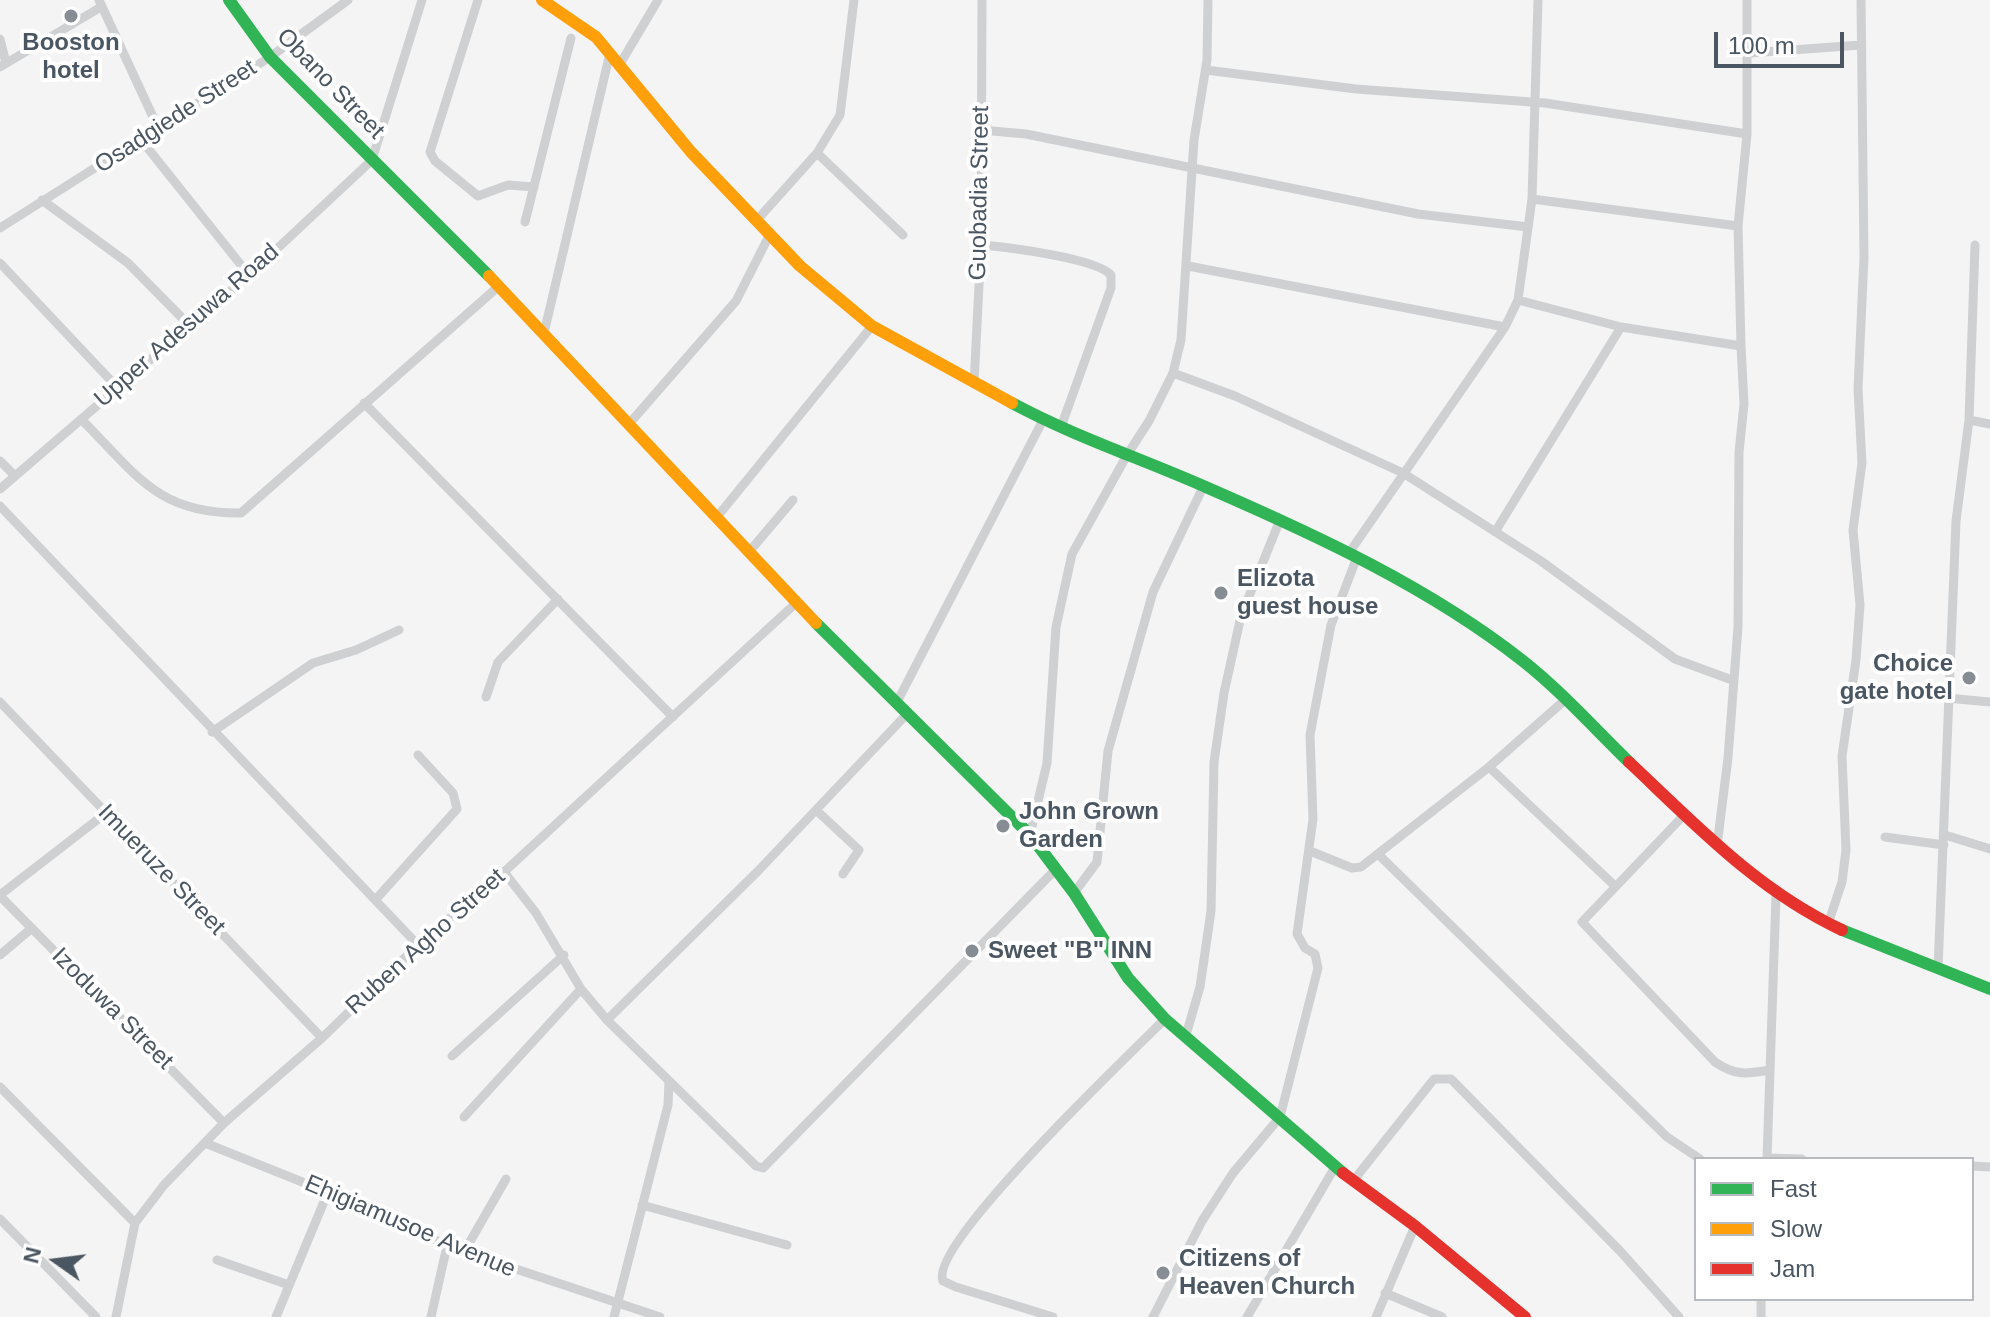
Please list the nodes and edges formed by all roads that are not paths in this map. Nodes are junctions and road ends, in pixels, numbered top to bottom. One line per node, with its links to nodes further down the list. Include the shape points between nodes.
1 (229, 0): 19 (street, Obano Street)
2 (348, 0): 19 (street, Osadgiede Street)
3 (422, 0): 29 (street)
4 (478, 0): 31 (street, via 430,152 478,196 508,185)
5 (542, 0): 17 (street, via 580,24)
6 (658, 0): 20 (street)
7 (854, 0): 28 (street, via 844,105)
8 (982, 0): 25 (street, Guobadia Street)
9 (1208, 0): 22 (street)
10 (1538, 0): 23 (street)
11 (1747, 0): 18 (street)
12 (1861, 0): 16 (street)
13 (100, 4): 21 (street); 24 (street)
14 (571, 38): 31 (street)
15 (0, 39): 21 (street)
16 (1861, 45): 18 (street); 110 (street, via 1862,463 1853,530 1860,605 1842,756 1846,850)
17 (610, 53): 20 (street); 52 (street)
18 (1750, 53): 26 (street)
19 (270, 57): 24 (street, Osadgiede Street); 29 (street, Obano Street)
20 (620, 64): 34 (street, via 691,152)
21 (3, 65)
22 (1206, 70): 23 (street, via 1356,89); 30 (street)
23 (1536, 102): 26 (street); 32 (street)
24 (159, 130): 27 (street, Osadgiede Street)
25 (981, 130): 30 (street, via 1026,134); 41 (street, Guobadia Street)
26 (1747, 134): 36 (street)
27 (142, 141): 33 (street, Osadgiede Street); 45 (street)
28 (817, 153): 34 (street); 40 (street)
29 (372, 160): 45 (street, Upper Adesuwa Road); 46 (street, Obano Street)
30 (1192, 168): 37 (street, via 1418,214); 44 (street)
31 (534, 187): 35 (street)
32 (1532, 199): 36 (street); 37 (street)
33 (42, 200): 38 (street, Osadgiede Street); 48 (street, via 128,263)
34 (757, 220): 39 (street)
35 (525, 222)
36 (1738, 226): 53 (street)
37 (1528, 227): 47 (street)
38 (0, 228)
39 (770, 234): 49 (street); 61 (street, via 736,301)
40 (903, 235)
41 (981, 245): 56 (street, Guobadia Street); 63 (street, via 1021,249 1111,275 1111,288)
42 (1975, 245): 60 (street)
43 (0, 263): 55 (street)
44 (1188, 266): 50 (street); 54 (street)
45 (249, 275): 48 (street, Upper Adesuwa Road)
46 (499, 286): 52 (street, Obano Street); 57 (street)
47 (1518, 300): 50 (street); 51 (street)
48 (189, 325): 55 (street, Upper Adesuwa Road)
49 (872, 326): 56 (street); 72 (street)
50 (1505, 327): 66 (street)
51 (1621, 327): 53 (street); 74 (street)
52 (544, 333): 61 (street, Obano Street)
53 (1741, 346): 80 (street, via 1744,404)
54 (1173, 373): 64 (street); 66 (street)
55 (116, 386): 58 (street, Upper Adesuwa Road)
56 (974, 386): 59 (street)
57 (364, 403): 58 (street, via 241,513 186,509 163,498); 77 (street)
58 (81, 419): 67 (street, Upper Adesuwa Road)
59 (1043, 420): 63 (street); 86 (street)
60 (1969, 420): 62 (street); 82 (street, via 1956,521)
61 (629, 424): 72 (street, Obano Street)
62 (1990, 424)
63 (1061, 427): 64 (street)
64 (1127, 455): 68 (street); 95 (street, via 1072,554 1064,584 1050,672 1047,763)
65 (0, 461): 67 (street)
66 (1403, 473): 74 (street); 76 (street)
67 (15, 476): 69 (street, Upper Adesuwa Road)
68 (1204, 485): 73 (street); 106 (street, via 1153,592 1108,751 1097,862)
69 (0, 489)
70 (793, 500): 75 (street)
71 (0, 506): 89 (street)
72 (717, 517): 75 (street, Obano Street)
73 (1280, 520): 76 (street); 120 (street, via 1241,616 1224,693 1214,762 1211,911 1200,987)
74 (1495, 532): 80 (street, via 1675,659)
75 (749, 552): 78 (street, Obano Street)
76 (1353, 555): 83 (street, via 1495,641); 100 (street, via 1331,625 1310,735)
77 (558, 599): 81 (street, via 498,662); 88 (street)
78 (796, 603): 86 (street, Obano Street); 88 (street, Ruben Agho Street)
79 (399, 630): 89 (street, via 313,663)
80 (1732, 680): 98 (street)
81 (486, 697)
82 (1947, 698): 85 (street); 97 (street)
83 (1565, 700): 91 (street); 94 (street)
84 (0, 702): 93 (street, Imueruze Street)
85 (1990, 702)
86 (896, 704): 87 (street, Obano Street)
87 (906, 715): 92 (street); 95 (street, Obano Street)
88 (673, 717): 103 (street, Ruben Agho Street)
89 (212, 732): 109 (street)
90 (418, 755): 109 (street, via 453,793 457,809)
91 (1489, 767): 101 (street); 105 (street)
92 (816, 810): 104 (street, via 859,850); 119 (street)
93 (106, 813): 107 (street); 121 (street, Imueruze Street)
94 (1685, 814): 98 (street); 105 (street)
95 (1030, 835): 102 (street, Obano Street)
96 (1885, 837): 97 (street)
97 (1945, 840): 99 (street); 115 (street)
98 (1717, 846): 108 (street)
99 (1990, 849)
100 (1310, 851): 101 (street, via 1352,868); 127 (street, via 1297,934 1315,954 1318,968)
101 (1379, 855): 130 (street, via 1667,1137)
102 (1056, 869): 106 (street, Obano Street); 124 (street, via 767,1166 756,1166)
103 (504, 872): 112 (street, Ruben Agho Street); 114 (street)
104 (843, 874)
105 (1615, 886): 123 (street, via 1582,922 1587,929 1715,1062 1743,1075)
106 (1074, 893): 118 (street, Obano Street, via 1128,978)
107 (0, 895): 111 (street, Izoduwa Street)
108 (1776, 896): 110 (street); 123 (street)
109 (377, 898): 112 (street)
110 (1828, 924): 115 (street)
111 (32, 928): 113 (street); 128 (street, Izoduwa Street)
112 (418, 945): 121 (street, Ruben Agho Street)
113 (0, 955)
114 (564, 955): 116 (street); 122 (street)
115 (1938, 969): 117 (street)
116 (581, 989): 119 (street); 126 (street)
117 (1990, 989)
118 (1165, 1019): 120 (street, Obano Street); 154 (street, via 1046,1137 974,1220 942,1267 943,1281 956,1287)
119 (607, 1020): 124 (street)
120 (1186, 1035): 127 (street, Obano Street)
121 (322, 1038): 128 (street, Ruben Agho Street)
122 (452, 1056)
123 (1770, 1070): 131 (street)
124 (669, 1081): 136 (street, via 668,1105)
125 (0, 1087): 138 (street)
126 (464, 1117)
127 (1280, 1117): 132 (street, Obano Street); 155 (street, via 1218,1197)
128 (224, 1123): 129 (street, Ruben Agho Street)
129 (205, 1143): 135 (street, Ehigiamusoe Avenue); 138 (street, Ruben Agho Street)
130 (1697, 1157)
131 (1767, 1157)
132 (1335, 1167): 134 (street, Obano Street); 156 (street)
133 (506, 1179): 142 (street)
134 (1353, 1181): 139 (street, Obano Street); 160 (street, via 1434,1079 1451,1079)
135 (328, 1192): 141 (street, Ehigiamusoe Avenue); 144 (street)
136 (642, 1205): 140 (street); 146 (street)
137 (0, 1219): 148 (street)
138 (135, 1223): 149 (street, Ruben Agho Street)
139 (1415, 1226): 145 (street); 147 (street, Obano Street)
140 (787, 1245)
141 (447, 1246): 142 (street, Ehigiamusoe Avenue); 151 (street)
142 (464, 1252): 146 (street, Ehigiamusoe Avenue)
143 (217, 1260): 144 (street)
144 (289, 1285): 150 (street)
145 (1385, 1293): 157 (street); 158 (street)
146 (618, 1303): 152 (street); 153 (street, Ehigiamusoe Avenue)
147 (1512, 1312): 159 (street, Obano Street)
148 (96, 1317)
149 (116, 1317)
150 (276, 1317)
151 (431, 1317)
152 (614, 1317)
153 (660, 1317)
154 (1053, 1317)
155 (1153, 1317)
156 (1247, 1317)
157 (1376, 1317)
158 (1442, 1317)
159 (1525, 1317)
160 (1679, 1317)

